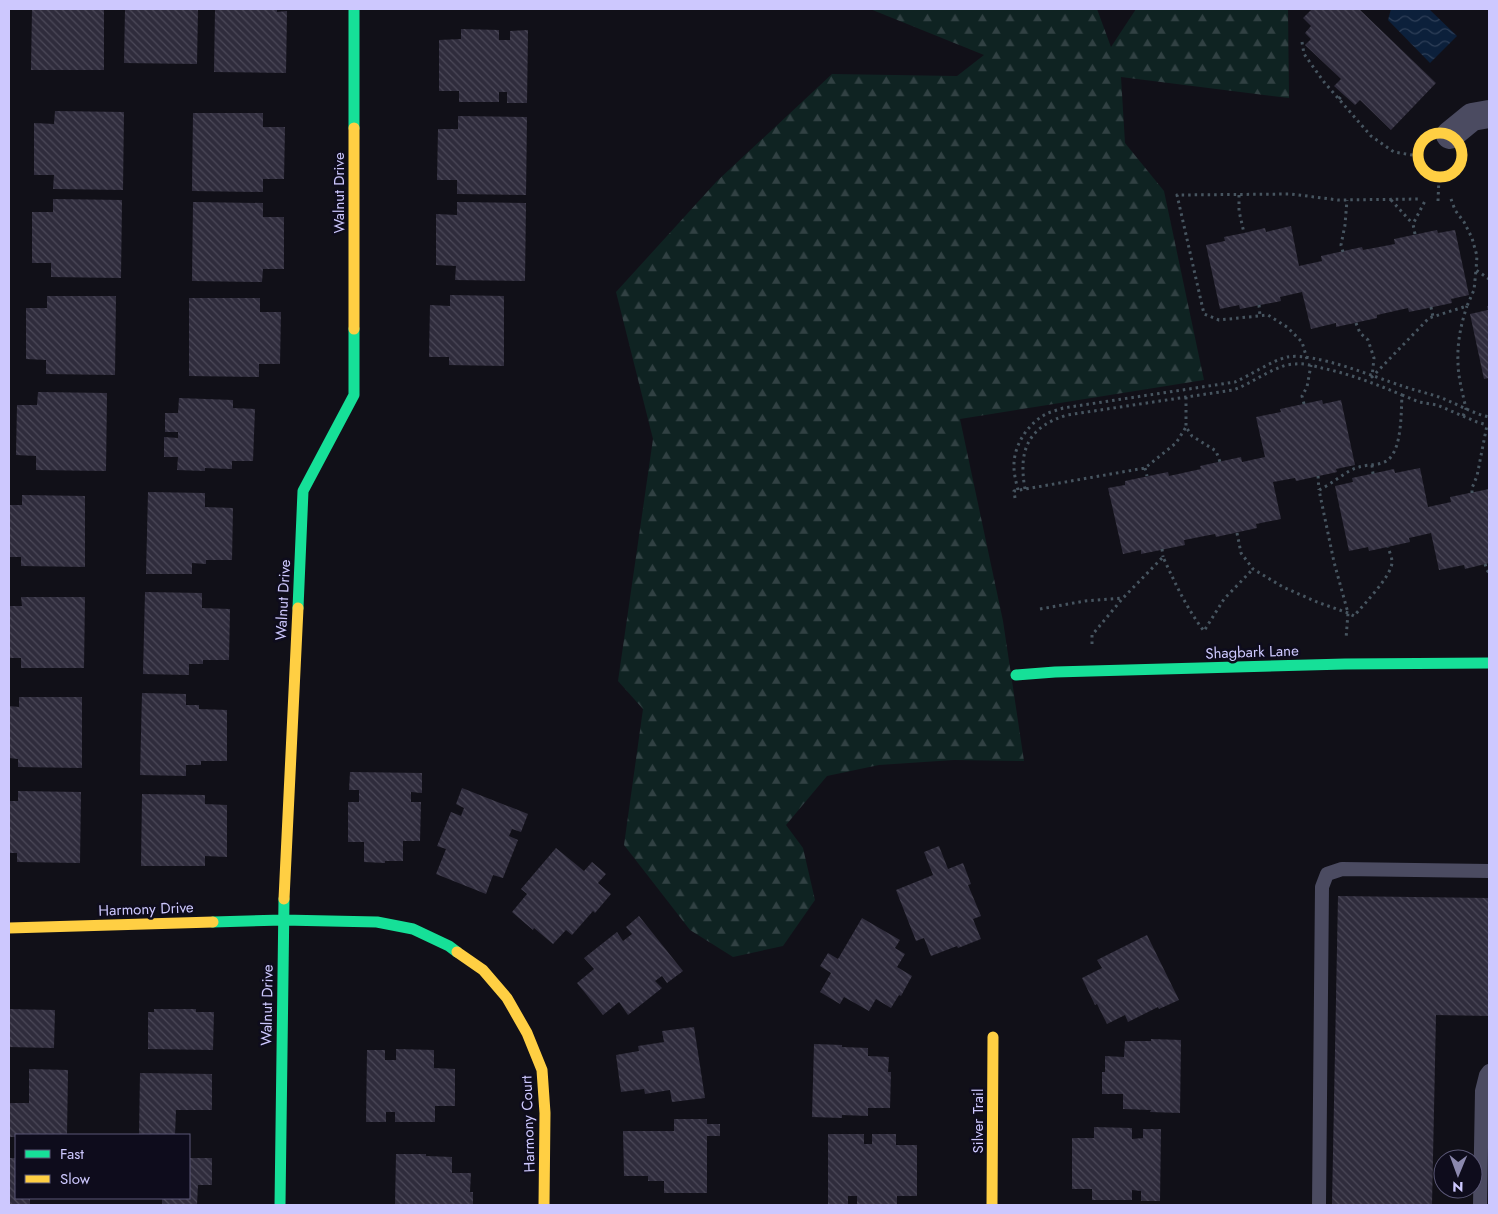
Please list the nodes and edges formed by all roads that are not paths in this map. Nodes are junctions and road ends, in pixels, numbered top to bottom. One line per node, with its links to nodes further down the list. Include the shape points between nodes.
1 (354, 9): 7 (street, Walnut Drive, via 354,395 303,491)
2 (1489, 114): 3 (street, via 1472,117)
3 (1450, 135): 3 (street, via 1460,144 1460,165 1450,175 1429,175 1420,165 1420,145 1430,136)
4 (1489, 663): 5 (street, Shagbark Lane, via 1345,664)
5 (1016, 675)
6 (1489, 871): 14 (lane, via 1342,869 1327,874 1322,887)
7 (283, 920): 8 (street, Harmony Drive); 11 (street, Walnut Drive); 12 (street, Harmony Court, via 377,922 413,929 449,946 483,970 507,998 527,1033 542,1070)
8 (9, 928)
9 (993, 1037): 13 (street, Silver Trail)
10 (1489, 1072): 15 (lane, via 1482,1091)
11 (280, 1205)
12 (544, 1205)
13 (992, 1205)
14 (1319, 1205)
15 (1480, 1205)

